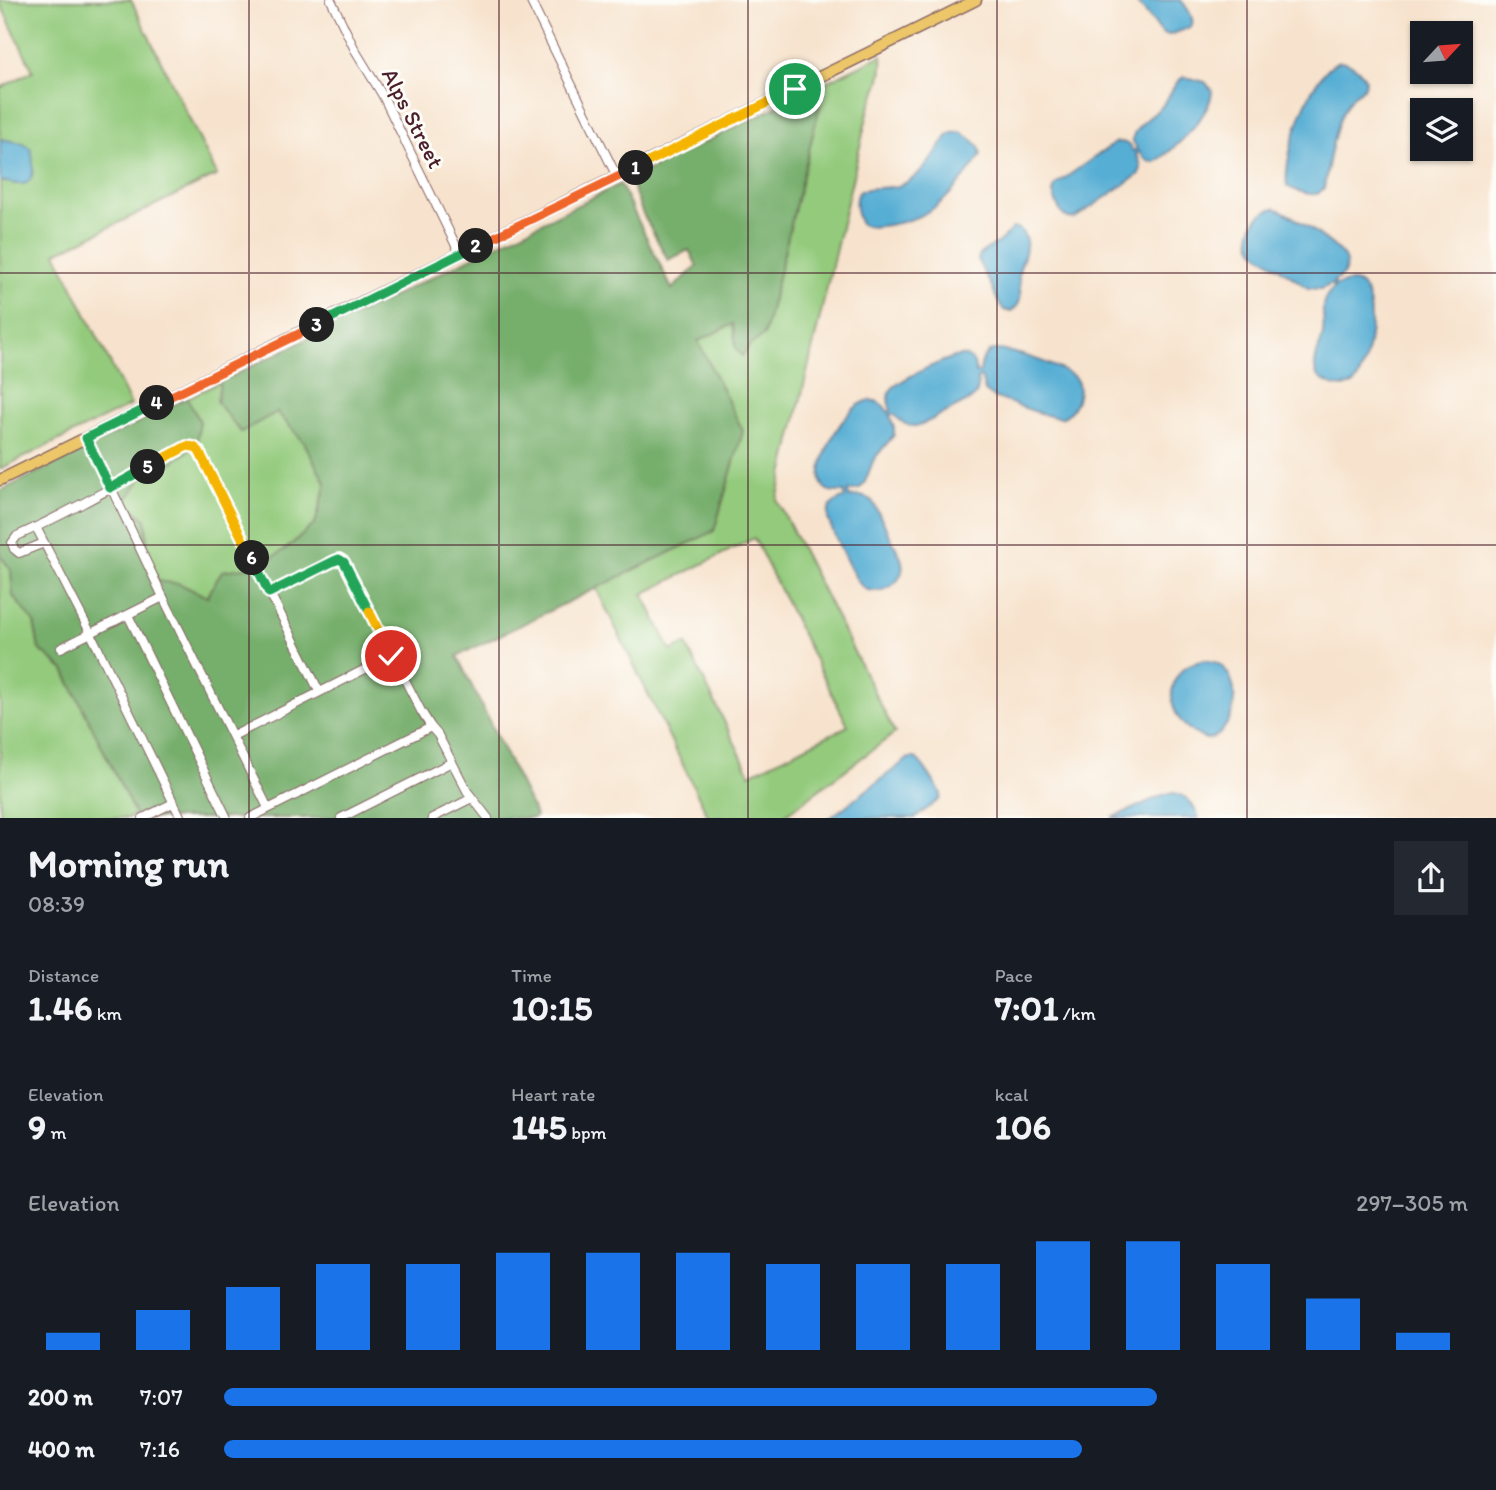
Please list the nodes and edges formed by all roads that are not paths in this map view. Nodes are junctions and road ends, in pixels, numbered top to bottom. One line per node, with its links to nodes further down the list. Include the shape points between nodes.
1 (331, 0): 5 (street, Alps Street)
2 (530, 0): 4 (street)
3 (976, 0): 4 (main road)
4 (617, 177): 5 (main road)
5 (460, 254): 6 (main road)
6 (86, 438): 7 (main road); 8 (street)
7 (0, 480)
8 (110, 488): 9 (street); 11 (street, via 187,446 194,447); 12 (street)
9 (36, 527): 10 (street); 10 (street, via 17,536 14,549 19,553)
10 (44, 543): 14 (street)
11 (269, 593): 16 (street, via 339,559); 17 (street)
12 (163, 597): 13 (street); 19 (street)
13 (128, 615): 14 (street); 26 (street)
14 (91, 634): 15 (street); 22 (street)
15 (61, 648)
16 (391, 656): 17 (street); 18 (street)
17 (319, 691): 19 (street)
18 (431, 727): 20 (street); 23 (street)
19 (233, 736): 23 (street)
20 (452, 762): 21 (street); 28 (street)
21 (472, 798): 29 (street); 30 (street)
22 (173, 803): 24 (street); 25 (street)
23 (268, 808): 27 (street)
24 (143, 818)
25 (181, 818)
26 (227, 818)
27 (250, 818)
28 (341, 818)
29 (432, 818)
30 (488, 818)

